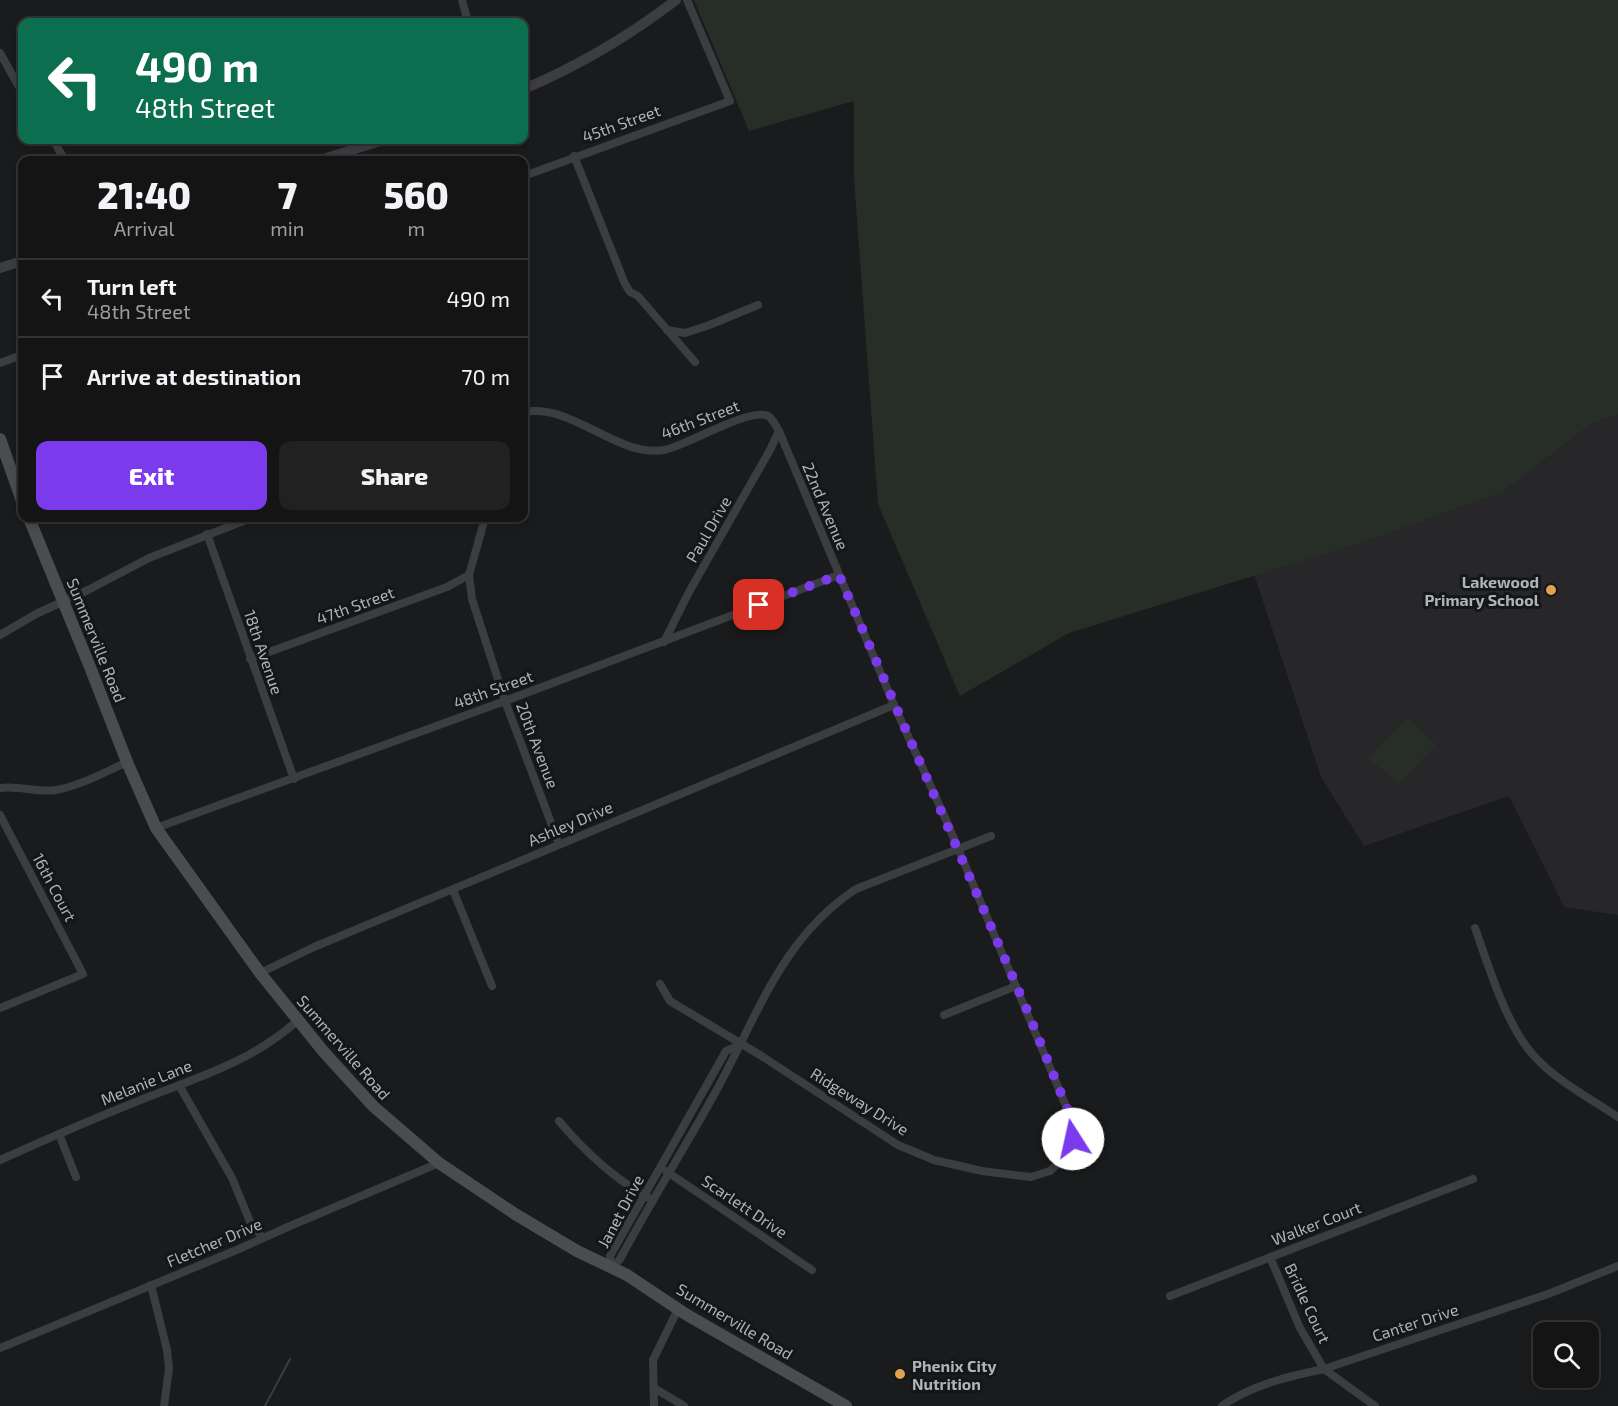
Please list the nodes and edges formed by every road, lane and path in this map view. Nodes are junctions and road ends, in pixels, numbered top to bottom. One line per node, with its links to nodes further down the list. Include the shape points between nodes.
1 (462, 0): 4 (street)
2 (676, 0): 7 (street, via 589,57)
3 (687, 0): 10 (street, 45th Street, via 730,101)
4 (467, 18)
5 (0, 53): 6 (street)
6 (18, 85)
7 (528, 87)
8 (370, 144): 9 (street)
9 (333, 156)
10 (574, 156): 11 (street, 45th Street); 15 (street, via 625,284)
11 (528, 174)
12 (18, 262): 13 (street)
13 (0, 268)
14 (759, 304): 15 (street, via 696,330)
15 (667, 330): 17 (street)
16 (18, 357): 18 (street)
17 (694, 362)
18 (0, 363)
19 (528, 412): 20 (street, 46th Street, via 546,411 646,451 692,441 757,414 768,416)
20 (779, 431): 28 (street, 22nd Avenue); 31 (street, Paul Drive)
21 (0, 440): 22 (main road)
22 (18, 490)
23 (31, 522): 29 (main road, Summerville Road)
24 (240, 522): 26 (street)
25 (484, 522): 27 (street, 20th Avenue)
26 (207, 534): 29 (street, via 149,558); 32 (street, 18th Avenue)
27 (469, 575): 32 (street, 47th Street, via 447,587); 33 (street, 20th Avenue, via 472,599)
28 (839, 575): 31 (street, 48th Street); 34 (street, 22nd Avenue)
29 (63, 603): 30 (street); 35 (main road, Summerville Road)
30 (0, 635)
31 (664, 642): 33 (street, 48th Street)
32 (250, 659): 36 (street, 18th Avenue)
33 (506, 701): 36 (street, 48th Street); 41 (street, 20th Avenue)
34 (894, 705): 41 (street, Ashley Drive); 42 (street, 22nd Avenue)
35 (127, 762): 37 (street, via 58,790); 39 (main road, Summerville Road)
36 (294, 779): 39 (street, 48th Street)
37 (0, 788)
38 (0, 815): 49 (street, 16th Court, via 83,974)
39 (156, 828): 45 (main road, Summerville Road)
40 (991, 836): 42 (street, Janet Drive)
41 (559, 844): 43 (street, Ashley Drive)
42 (958, 849): 48 (street, 22nd Avenue); 52 (street, Janet Drive, via 856,890 817,919 782,967 747,1026)
43 (453, 890): 45 (street, Ashley Drive); 47 (street)
44 (1475, 928): 54 (street, via 1522,1042 1549,1071)
45 (260, 973): 51 (main road, Summerville Road)
46 (660, 984): 52 (street, Ridgeway Drive, via 670,1001)
47 (492, 986)
48 (1016, 986): 50 (street); 57 (street, 22nd Avenue, via 1071,1118 1073,1139)
49 (0, 1008)
50 (944, 1015)
51 (298, 1020): 53 (street, Melanie Lane, via 244,1058); 59 (main road, Summerville Road, via 373,1106)
52 (742, 1044): 57 (street, Ridgeway Drive, via 898,1145 934,1160 1031,1177 1050,1171); 60 (street, Janet Drive, via 726,1052); 61 (street, Janet Drive)
53 (179, 1085): 56 (street, Melanie Lane); 66 (street, via 232,1178 251,1224)
54 (1618, 1117)
55 (559, 1121): 64 (street, via 591,1157)
56 (60, 1134): 58 (street, Melanie Lane); 62 (street)
57 (1065, 1157)
58 (0, 1160)
59 (439, 1163): 66 (street, Fletcher Drive); 69 (main road, Summerville Road, via 515,1214)
60 (661, 1167): 61 (street, Scarlett Drive); 64 (street, Janet Drive)
61 (670, 1173): 65 (street, Janet Drive); 70 (street, Scarlett Drive)
62 (76, 1177)
63 (1473, 1179): 67 (street, Walker Court)
64 (644, 1195): 65 (street); 69 (street, Janet Drive, via 610,1256)
65 (654, 1201): 69 (street, Janet Drive)
66 (263, 1238): 71 (street, Fletcher Drive)
67 (1270, 1257): 72 (street, Walker Court); 75 (street, Bridle Court, via 1300,1328)
68 (1618, 1266): 75 (street, Canter Drive, via 1548,1294)
69 (611, 1269): 73 (main road, Summerville Road, via 627,1275)
70 (812, 1270)
71 (151, 1285): 74 (street, Fletcher Drive); 77 (street, via 167,1350 169,1369)
72 (1170, 1296)
73 (678, 1309): 76 (street, via 653,1360); 80 (main road, Summerville Road)
74 (0, 1348)
75 (1324, 1369): 81 (street, Canter Drive, via 1244,1393); 82 (street, Bridle Court)
76 (654, 1388): 78 (street); 79 (street)
77 (164, 1406)
78 (654, 1406)
79 (684, 1406)
80 (846, 1406)
81 (1222, 1406)
82 (1375, 1406)

